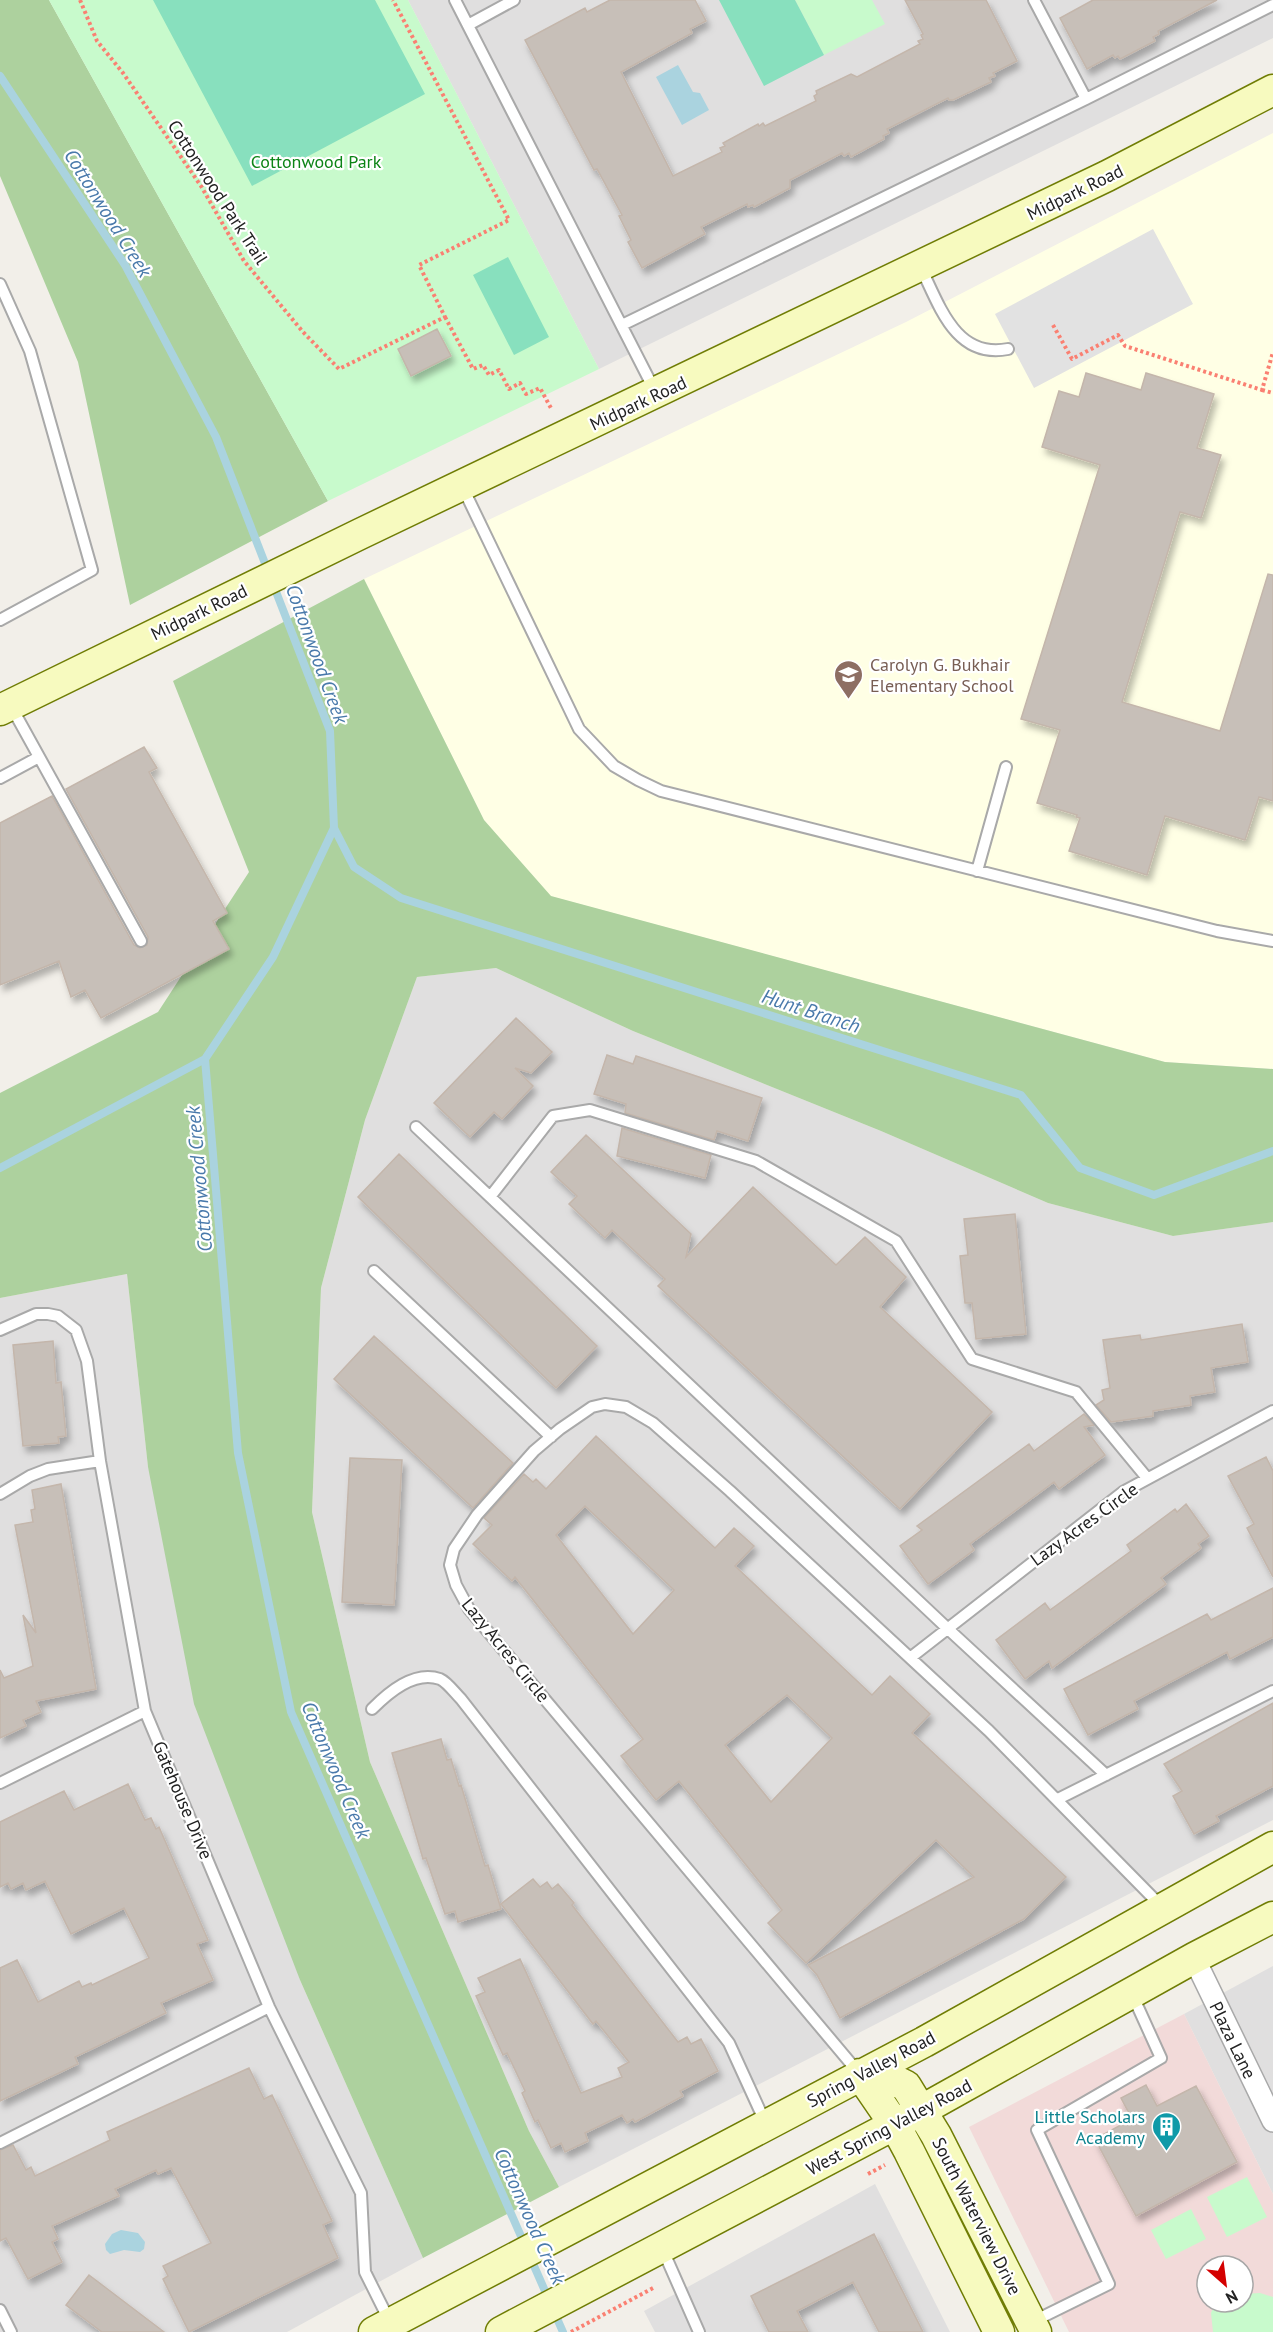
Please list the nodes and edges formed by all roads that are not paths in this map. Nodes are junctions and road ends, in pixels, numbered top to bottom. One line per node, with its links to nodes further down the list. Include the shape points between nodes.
1 (455, 0): 5 (lane)
2 (514, 0): 5 (lane)
3 (1034, 0): 7 (lane)
4 (1273, 5): 7 (lane)
5 (468, 25): 10 (lane)
6 (1273, 90): 8 (street, Midpark Road)
7 (1086, 99): 10 (lane)
8 (920, 267): 11 (lane, via 954,331 964,342 992,352); 12 (street, Midpark Road)
9 (0, 284): 14 (lane, via 30,351 92,570)
10 (622, 325): 12 (lane)
11 (1008, 349)
12 (656, 394): 13 (street, Midpark Road)
13 (462, 486): 15 (street, Midpark Road); 19 (lane, via 579,729 614,766 661,791)
14 (0, 620)
15 (5, 707): 16 (lane)
16 (39, 757): 18 (lane); 20 (lane)
17 (1006, 766): 19 (lane)
18 (0, 778)
19 (977, 871): 21 (lane, via 1217,931)
20 (141, 941)
21 (1273, 941)
22 (416, 1127): 23 (lane)
23 (490, 1197): 29 (lane, via 553,1116 590,1110 756,1161 896,1241 972,1359 1076,1392); 31 (lane)
24 (374, 1271): 27 (lane)
25 (0, 1330): 28 (lane, Gatehouse Drive, via 36,1314 48,1314 58,1316 76,1330 87,1361)
26 (1273, 1411): 29 (lane, Lazy Acres Circle)
27 (550, 1437): 32 (lane, Lazy Acres Circle, via 592,1407 605,1404 626,1407 653,1423); 45 (lane, Lazy Acres Circle, via 477,1515 454,1549 450,1565 456,1585 469,1609)
28 (100, 1461): 30 (lane, via 48,1469); 35 (lane, Gatehouse Drive)
29 (1147, 1478): 31 (lane, Lazy Acres Circle, via 1122,1492)
30 (0, 1494)
31 (947, 1628): 32 (lane, Lazy Acres Circle); 36 (lane)
32 (910, 1658): 38 (lane, Lazy Acres Circle)
33 (1273, 1691): 36 (lane)
34 (372, 1709): 48 (lane, via 390,1691 422,1677 441,1679 460,1699 729,2043)
35 (145, 1711): 37 (lane); 44 (lane, Gatehouse Drive)
36 (1106, 1775): 38 (lane)
37 (0, 1783)
38 (1058, 1799): 40 (lane, Lazy Acres Circle)
39 (1273, 1847): 40 (street, Spring Valley Road)
40 (1162, 1908): 45 (street, Spring Valley Road)
41 (1273, 1917): 42 (street, West Spring Valley Road)
42 (1194, 1958): 43 (street, West Spring Valley Road); 47 (street, Plaza Lane)
43 (1132, 1994): 46 (street, West Spring Valley Road); 53 (lane, via 1161,2058 1037,2130 1109,2284)
44 (269, 2007): 50 (lane); 54 (lane, Gatehouse Drive, via 361,2193 364,2272)
45 (860, 2074): 46 (street, South Waterview Drive, via 888,2077 906,2086); 48 (street, Spring Valley Road); 49 (street, South Waterview Drive)
46 (922, 2110): 49 (street, West Spring Valley Road); 53 (street, South Waterview Drive)
47 (1273, 2121)
48 (766, 2124): 54 (street, Spring Valley Road)
49 (895, 2125): 51 (street, West Spring Valley Road); 58 (street, South Waterview Drive)
50 (0, 2143)
51 (662, 2248): 56 (street, West Spring Valley Road); 57 (lane)
52 (0, 2310): 55 (lane)
53 (1034, 2327)
54 (383, 2328)
55 (11, 2332)
56 (501, 2332)
57 (699, 2332)
58 (999, 2332)

